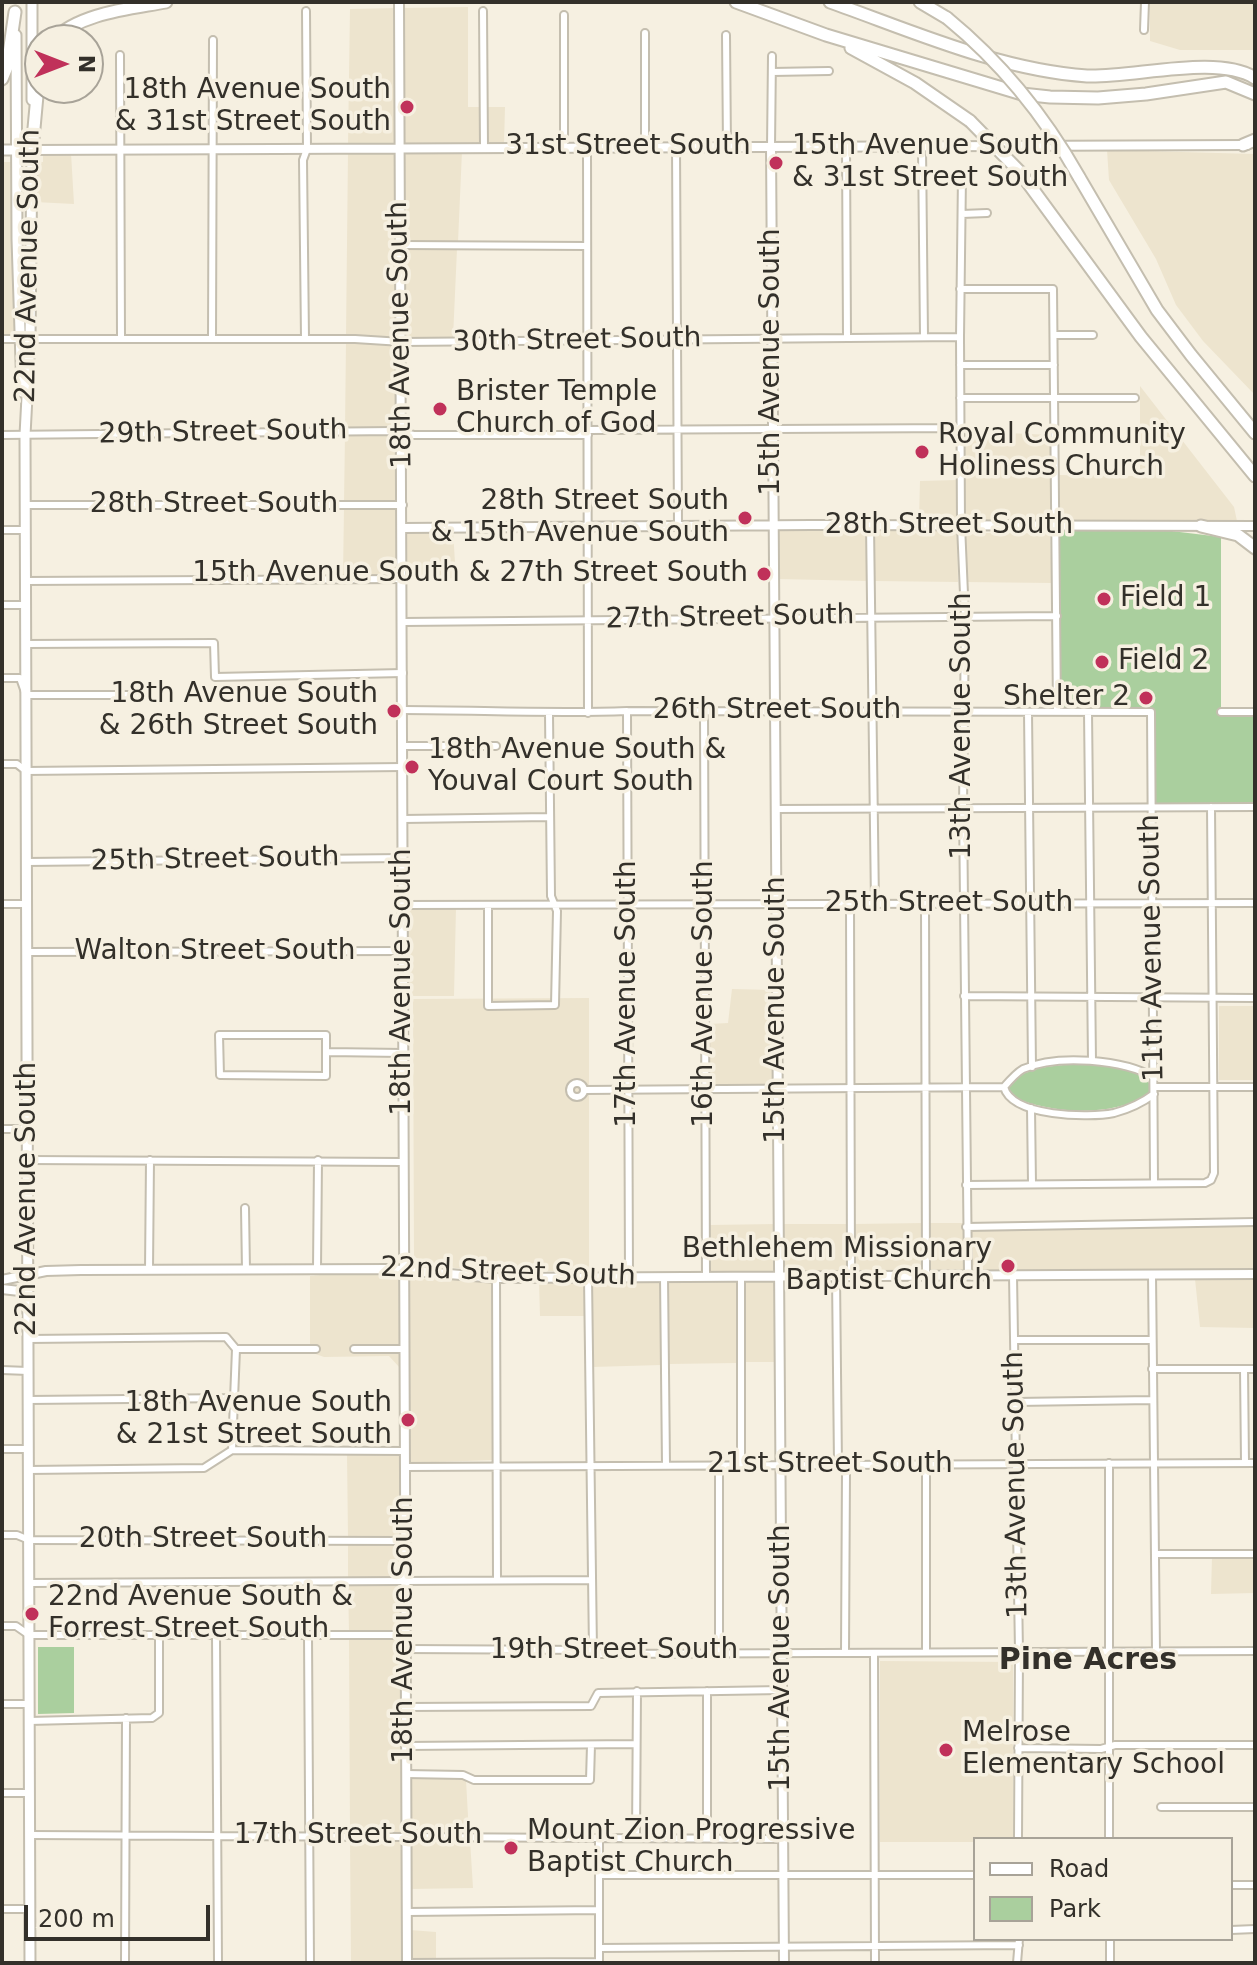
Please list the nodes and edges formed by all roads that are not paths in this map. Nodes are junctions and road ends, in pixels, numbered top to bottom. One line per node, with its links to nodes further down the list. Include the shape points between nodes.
1 (32, 2): 42 (main road, 22nd Avenue South)
2 (166, 2): 12 (highway)
3 (399, 2): 35 (street, 18th Avenue South)
4 (736, 2): 16 (highway)
5 (830, 2): 22 (highway, via 1024,66 1088,76 1221,68)
6 (920, 2): 72 (highway, bridge, via 947,18 1008,74 1041,114 1157,310)
7 (1145, 2): 13 (street)
8 (15, 7): 23 (highway); 41 (main road, 22nd Avenue South)
9 (306, 11): 39 (street)
10 (483, 11): 36 (street)
11 (564, 15): 28 (street)
12 (77, 24)
13 (1144, 30)
14 (645, 33): 30 (street)
15 (726, 35): 31 (street)
16 (826, 35): 24 (highway, via 1022,94 1098,98 1226,82); 76 (highway, bridge, via 915,83 970,121 1020,172 1150,348)
17 (213, 40): 38 (street)
18 (120, 55): 37 (street)
19 (772, 56): 21 (street, 15th Avenue South)
20 (829, 71): 21 (street)
21 (772, 72): 32 (street, 15th Avenue South)
22 (1255, 78)
23 (2, 79)
24 (1255, 94)
25 (36, 104): 42 (highway)
26 (1251, 143): 34 (street, 31st Street South)
27 (676, 146): 30 (street, 31st Street South); 31 (street, 31st Street South); 61 (street)
28 (564, 147): 29 (street, 31st Street South); 36 (street, 31st Street South)
29 (587, 147): 30 (street, 31st Street South); 47 (street)
30 (645, 147)
31 (727, 147): 32 (street, 31st Street South)
32 (771, 147): 33 (street, 31st Street South); 59 (street, 15th Avenue South)
33 (846, 147): 34 (street, 31st Street South); 53 (street)
34 (922, 147): 51 (street)
35 (400, 148): 36 (street, 31st Street South); 39 (street, 31st Street South); 46 (street, 18th Avenue South)
36 (484, 148)
37 (122, 149): 38 (street, 31st Street South); 42 (street, 31st Street South); 56 (street)
38 (214, 149): 39 (street, 31st Street South); 57 (street)
39 (307, 149): 58 (street)
40 (2, 150): 41 (main road, 31st Street South)
41 (17, 150): 42 (main road, 31st Street South); 55 (main road, 22nd Avenue South)
42 (32, 150): 55 (main road, 22nd Avenue South)
43 (962, 176): 45 (street, 13th Avenue South)
44 (987, 213): 45 (street)
45 (962, 214): 48 (street, 13th Avenue South)
46 (401, 245): 47 (street); 62 (street, 18th Avenue South)
47 (587, 246): 60 (street)
48 (960, 289): 49 (street, via 1053,289); 52 (street, 13th Avenue South)
49 (1054, 335): 50 (street); 64 (street)
50 (1093, 335)
51 (924, 337): 52 (street, 30th Street South); 53 (street, 30th Street South)
52 (960, 337): 63 (street, 13th Avenue South)
53 (847, 338): 59 (street, 30th Street South)
54 (2, 339): 55 (street, 30th Street South)
55 (24, 339): 56 (street, 30th Street South); 75 (main road, 22nd Avenue South)
56 (121, 339): 57 (street, 30th Street South)
57 (212, 339): 58 (street, 30th Street South)
58 (305, 339): 62 (street, 30th Street South)
59 (772, 339): 61 (street, 30th Street South); 69 (street, 15th Avenue South)
60 (588, 340): 61 (street, 30th Street South); 62 (street, 30th Street South); 71 (street)
61 (677, 340): 70 (street)
62 (402, 342): 73 (street, 18th Avenue South)
63 (960, 365): 64 (street); 65 (street, 13th Avenue South)
64 (1054, 365): 66 (street)
65 (960, 398): 66 (street); 68 (street, 13th Avenue South)
66 (1054, 398): 67 (street); 83 (street)
67 (1135, 398)
68 (960, 428): 69 (street, 29th Street South); 81 (street, 13th Avenue South)
69 (772, 429): 70 (street, 29th Street South); 79 (street, 15th Avenue South)
70 (677, 430): 71 (street, 29th Street South); 82 (street)
71 (588, 433): 73 (street, 29th Street South); 86 (street)
72 (1255, 433)
73 (403, 434): 75 (street, 29th Street South); 78 (street, 18th Avenue South)
74 (2, 435): 75 (street, 29th Street South)
75 (25, 435): 77 (main road, 22nd Avenue South)
76 (1255, 476)
77 (25, 505): 78 (street, 28th Street South); 89 (main road, 22nd Avenue South)
78 (403, 505): 87 (street, 18th Avenue South)
79 (773, 525): 80 (street, 28th Street South); 82 (street, 28th Street South); 98 (street, 15th Avenue South)
80 (870, 525): 81 (street, 28th Street South); 96 (street)
81 (961, 525): 83 (street, 28th Street South); 97 (street, 13th Avenue South)
82 (678, 526): 86 (street, 28th Street South)
83 (1057, 526): 84 (street, 28th Street South); 95 (street)
84 (1201, 526): 85 (street, 28th Street South); 90 (highway, via 1238,535)
85 (1255, 526)
86 (588, 527): 87 (street, 28th Street South); 99 (street)
87 (403, 528): 91 (street, 18th Avenue South)
88 (2, 530): 89 (street)
89 (25, 530): 92 (main road, 22nd Avenue South)
90 (1255, 548)
91 (403, 579): 92 (street); 100 (street, 18th Avenue South)
92 (25, 581): 94 (main road, 22nd Avenue South)
93 (2, 605): 94 (street)
94 (26, 605): 101 (main road, 22nd Avenue South)
95 (1057, 616): 97 (street, 27th Street South); 113 (street)
96 (872, 617): 97 (street, 27th Street South); 98 (street, 27th Street South); 110 (street)
97 (965, 617): 111 (street, 13th Avenue South)
98 (774, 618): 99 (street, 27th Street South); 109 (street, 15th Avenue South)
99 (588, 620): 100 (street, 27th Street South); 118 (street)
100 (403, 622): 102 (street, 18th Avenue South)
101 (26, 644): 102 (street, via 214,643 215,677); 104 (main road, 22nd Avenue South)
102 (403, 673): 106 (street, 18th Avenue South)
103 (2, 678): 104 (street, via 20,678)
104 (26, 695): 105 (street); 124 (main road, 22nd Avenue South)
105 (146, 695)
106 (403, 710): 119 (street, 26th Street South); 120 (street, 18th Avenue South)
107 (627, 711): 108 (street, 26th Street South); 118 (street, 26th Street South); 144 (street, 17th Avenue South)
108 (704, 711): 109 (street, 26th Street South); 145 (street, 16th Avenue South)
109 (775, 711): 110 (street, 26th Street South); 132 (street, 15th Avenue South)
110 (873, 711): 111 (street, 26th Street South); 129 (street)
111 (965, 712): 112 (street, 26th Street South); 130 (street, 13th Avenue South)
112 (1028, 712): 113 (street, 26th Street South); 131 (street)
113 (1057, 712): 114 (street, 26th Street South)
114 (1088, 712): 115 (street, 26th Street South); 125 (street)
115 (1151, 712): 126 (street, 11th Avenue South)
116 (1221, 712): 117 (street)
117 (1255, 712)
118 (588, 713): 119 (street, 26th Street South)
119 (549, 714): 133 (street)
120 (403, 746): 121 (street); 123 (street, 18th Avenue South)
121 (496, 746)
122 (2, 764): 124 (street, via 17,764)
123 (403, 767): 124 (street); 134 (street, 18th Avenue South)
124 (26, 771): 136 (main road, 22nd Avenue South)
125 (1089, 807): 126 (street); 131 (street); 138 (street)
126 (1152, 807): 127 (street); 139 (street, 11th Avenue South)
127 (1211, 807): 128 (street); 140 (street)
128 (1255, 807)
129 (874, 808): 130 (street); 132 (street); 148 (street)
130 (963, 808): 131 (street); 150 (street, 13th Avenue South)
131 (1029, 808): 137 (street)
132 (775, 809): 146 (street, 15th Avenue South)
133 (550, 817): 134 (street); 153 (street)
134 (403, 819): 135 (street, 18th Avenue South)
135 (403, 858): 136 (street, 25th Street South); 151 (street, 18th Avenue South)
136 (26, 862): 143 (main road, 22nd Avenue South)
137 (1029, 903): 138 (street, 25th Street South); 150 (street, 25th Street South); 157 (street)
138 (1090, 903): 139 (street, 25th Street South); 158 (street)
139 (1152, 903): 140 (street, 25th Street South); 159 (street, 11th Avenue South)
140 (1212, 903): 141 (street, 25th Street South); 160 (street)
141 (1255, 903)
142 (2, 904): 143 (street)
143 (26, 904): 155 (main road, 22nd Avenue South)
144 (628, 904): 145 (street, 25th Street South); 153 (street, 25th Street South); 176 (street, 17th Avenue South)
145 (705, 904): 146 (street, 25th Street South); 173 (street, 16th Avenue South)
146 (776, 904): 147 (street, 25th Street South); 174 (street, 15th Avenue South)
147 (850, 904): 148 (street, 25th Street South); 171 (street)
148 (875, 904): 149 (street, 25th Street South)
149 (925, 904): 150 (street, 25th Street South); 172 (street)
150 (964, 904): 156 (street, 13th Avenue South)
151 (403, 905): 152 (street, 25th Street South); 154 (street, 18th Avenue South)
152 (488, 905): 153 (street, 25th Street South); 153 (street, via 488,1006 552,1006 557,1001)
153 (554, 905)
154 (403, 951): 155 (street, Walton Street South); 163 (street, 18th Avenue South)
155 (27, 952): 180 (main road, 22nd Avenue South)
156 (964, 996): 157 (street); 168 (street, 13th Avenue South)
157 (1031, 997): 158 (street); 165 (street)
158 (1091, 997): 159 (street); 164 (street)
159 (1154, 997): 160 (street); 166 (street, 11th Avenue South)
160 (1213, 997): 161 (street); 167 (street)
161 (1255, 998)
162 (327, 1052): 162 (street, via 326,1076 220,1075 219,1035 326,1035); 163 (street)
163 (403, 1053): 184 (street, 18th Avenue South)
164 (1092, 1061): 165 (street); 166 (street, via 1133,1067)
165 (1032, 1067): 169 (street)
166 (1155, 1078): 177 (street, 11th Avenue South)
167 (1213, 1085): 170 (street); 177 (street); 185 (street, via 1211,1180)
168 (965, 1087): 169 (street); 172 (street); 187 (street, 13th Avenue South)
169 (1004, 1087): 178 (street, via 1007,1096)
170 (1255, 1087)
171 (852, 1088): 172 (street); 174 (street); 202 (street)
172 (926, 1088): 197 (street)
173 (705, 1089): 174 (street); 176 (street); 206 (street, 16th Avenue South)
174 (777, 1089): 200 (street, 15th Avenue South)
175 (584, 1090): 176 (street)
176 (628, 1090): 204 (street, 17th Avenue South)
177 (1154, 1090): 178 (street, via 1136,1106 1108,1114); 185 (street, 11th Avenue South)
178 (1031, 1108): 186 (street)
179 (2, 1129): 180 (street)
180 (27, 1129): 181 (main road, 22nd Avenue South)
181 (27, 1160): 182 (street); 196 (main road, 22nd Avenue South)
182 (150, 1160): 183 (street); 192 (street)
183 (318, 1160): 184 (street); 191 (street)
184 (403, 1162): 194 (street, 18th Avenue South)
185 (1154, 1183): 186 (street)
186 (1032, 1184): 187 (street)
187 (966, 1185): 190 (street, 13th Avenue South)
188 (245, 1208): 193 (street)
189 (1255, 1222): 190 (street)
190 (966, 1227): 203 (street, 13th Avenue South)
191 (317, 1269): 193 (street, 22nd Street South); 194 (street, 22nd Street South)
192 (149, 1270): 193 (street, 22nd Street South); 196 (street, 22nd Street South)
193 (246, 1270)
194 (404, 1270): 208 (street, 22nd Street South); 219 (street, 18th Avenue South)
195 (1255, 1274): 199 (street, 22nd Street South)
196 (28, 1275): 210 (street, 22nd Street South); 212 (main road, 22nd Avenue South)
197 (926, 1275): 202 (street, 22nd Street South); 203 (street, 22nd Street South)
198 (1013, 1275): 199 (street, 22nd Street South); 203 (street, 22nd Street South); 214 (street, 13th Avenue South)
199 (1152, 1275): 215 (street)
200 (779, 1276): 201 (street, 22nd Street South); 207 (street, 22nd Street South); 242 (street, 15th Avenue South)
201 (836, 1276): 202 (street, 22nd Street South); 243 (street)
202 (851, 1276)
203 (968, 1276)
204 (629, 1277): 205 (street, 22nd Street South); 209 (street, 22nd Street South)
205 (664, 1277): 206 (street, 22nd Street South); 239 (street)
206 (706, 1277): 207 (street, 22nd Street South)
207 (741, 1277): 241 (street)
208 (496, 1278): 209 (street, 22nd Street South); 244 (street)
209 (588, 1278): 245 (street)
210 (2, 1280)
211 (2, 1289): 212 (street)
212 (28, 1292): 213 (main road, 22nd Avenue South)
213 (28, 1339): 216 (street, via 226,1337); 224 (main road, 22nd Avenue South)
214 (1015, 1340): 215 (street); 228 (street, 13th Avenue South)
215 (1152, 1340): 220 (street)
216 (236, 1349): 217 (street); 225 (street)
217 (316, 1349)
218 (354, 1349): 219 (street)
219 (404, 1349): 232 (street, 18th Avenue South)
220 (1152, 1369): 221 (street); 227 (street)
221 (1244, 1369): 222 (street); 235 (street)
222 (1255, 1369)
223 (2, 1370): 224 (street)
224 (28, 1371): 226 (main road, 22nd Avenue South)
225 (233, 1398): 226 (street); 231 (street)
226 (28, 1400): 230 (main road, 22nd Avenue South)
227 (1152, 1400): 228 (street); 234 (street)
228 (1016, 1402): 238 (street, 13th Avenue South)
229 (2, 1449): 230 (street)
230 (28, 1449): 247 (main road, 22nd Avenue South)
231 (232, 1450): 232 (street); 247 (street, via 204,1468)
232 (404, 1451): 246 (street, 18th Avenue South)
233 (1109, 1463): 234 (street, 21st Street South); 238 (street, 21st Street South); 271 (street)
234 (1155, 1463): 235 (street, 21st Street South); 251 (street)
235 (1245, 1463): 236 (street, 21st Street South)
236 (1255, 1463)
237 (926, 1464): 238 (street, 21st Street South); 243 (street, 21st Street South); 269 (street)
238 (1016, 1464): 270 (street, 13th Avenue South)
239 (666, 1465): 240 (street, 21st Street South); 245 (street, 21st Street South)
240 (719, 1465): 241 (street, 21st Street South); 267 (street)
241 (741, 1465): 242 (street, 21st Street South)
242 (780, 1465): 243 (street, 21st Street South); 268 (street, 15th Avenue South)
243 (838, 1465): 272 (street, via 846,1472)
244 (497, 1466): 245 (street, 21st Street South); 246 (street, 21st Street South); 254 (street)
245 (589, 1466): 255 (street)
246 (404, 1467): 250 (street, 18th Avenue South)
247 (28, 1470): 249 (main road, 22nd Avenue South)
248 (2, 1535): 249 (street, 20th Street South)
249 (29, 1540): 250 (street, 20th Street South); 256 (main road, 22nd Avenue South)
250 (405, 1541): 253 (street, 18th Avenue South)
251 (1156, 1554): 252 (street); 265 (street)
252 (1255, 1554)
253 (405, 1580): 254 (street); 256 (street); 262 (street, 18th Avenue South)
254 (497, 1580): 255 (street)
255 (591, 1580): 264 (street)
256 (29, 1583): 258 (main road, 22nd Avenue South)
257 (2, 1626): 258 (street, via 16,1626)
258 (29, 1635): 259 (street); 278 (main road, 22nd Avenue South)
259 (159, 1635): 260 (street); 280 (street, via 159,1713)
260 (216, 1635): 261 (street); 295 (street)
261 (308, 1635): 262 (street); 296 (street)
262 (405, 1635): 263 (street, 18th Avenue South)
263 (405, 1649): 264 (street, 19th Street South); 279 (street, 18th Avenue South)
264 (593, 1650): 267 (street, 19th Street South)
265 (1156, 1651): 266 (street, 19th Street South); 271 (street, 19th Street South)
266 (1255, 1651)
267 (719, 1652): 268 (street, 19th Street South)
268 (782, 1652): 272 (street, 19th Street South); 274 (street, 15th Avenue South)
269 (926, 1652): 270 (street, 19th Street South); 273 (street, 19th Street South)
270 (1019, 1652): 271 (street, 19th Street South); 286 (street, 13th Avenue South)
271 (1108, 1652): 287 (street)
272 (845, 1653): 273 (street, 19th Street South)
273 (874, 1654): 306 (street)
274 (782, 1690): 276 (street); 303 (street, 15th Avenue South)
275 (637, 1691): 276 (street); 279 (street, via 598,1693 591,1706); 282 (street)
276 (707, 1691): 302 (street)
277 (2, 1704): 278 (street)
278 (29, 1704): 281 (main road, 22nd Avenue South)
279 (406, 1707): 285 (street, 18th Avenue South)
280 (126, 1718): 281 (street); 294 (street)
281 (29, 1721): 290 (main road, 22nd Avenue South)
282 (636, 1744): 283 (street); 299 (street)
283 (591, 1745): 285 (street); 288 (street, via 590,1780)
284 (1255, 1745): 287 (street)
285 (406, 1746): 288 (street, 18th Avenue South)
286 (1018, 1748): 287 (street); 300 (street, 13th Avenue South)
287 (1109, 1748): 301 (street)
288 (406, 1774): 297 (street, 18th Avenue South)
289 (2, 1793): 290 (street)
290 (30, 1793): 293 (main road, 22nd Avenue South)
291 (1161, 1807): 292 (street)
292 (1255, 1807)
293 (30, 1835): 294 (street, 17th Street South); 311 (main road, 22nd Avenue South)
294 (126, 1835): 295 (street, 17th Street South); 323 (street)
295 (218, 1835): 296 (street, 17th Street South); 324 (street)
296 (309, 1835): 297 (street, 17th Street South); 325 (street)
297 (406, 1837): 298 (street, 17th Street South); 313 (street, 18th Avenue South)
298 (599, 1837): 299 (street, 17th Street South); 304 (street)
299 (636, 1837): 302 (street, 17th Street South)
300 (1018, 1837)
301 (1109, 1837)
302 (707, 1838): 303 (street, 17th Street South)
303 (783, 1839): 305 (street, 15th Avenue South)
304 (599, 1875): 305 (street); 312 (street)
305 (783, 1875): 306 (street); 318 (street, 15th Avenue South)
306 (876, 1875): 307 (street); 319 (street)
307 (973, 1875)
308 (1233, 1885): 309 (street)
309 (1255, 1885)
310 (2, 1909): 311 (street)
311 (30, 1909): 322 (main road, 22nd Avenue South)
312 (599, 1910): 313 (street); 320 (street)
313 (407, 1912): 326 (street, 18th Avenue South)
314 (1255, 1929): 315 (street)
315 (1233, 1930)
316 (1110, 1941): 330 (street)
317 (1019, 1942): 319 (street); 329 (street)
318 (784, 1947): 319 (street); 320 (street); 327 (street, 15th Avenue South)
319 (875, 1947): 328 (street)
320 (599, 1948): 321 (street)
321 (599, 1962): 326 (street)
322 (30, 1963)
323 (125, 1963)
324 (218, 1963)
325 (310, 1963)
326 (407, 1963)
327 (784, 1963)
328 (875, 1963)
329 (1017, 1963)
330 (1110, 1963)

